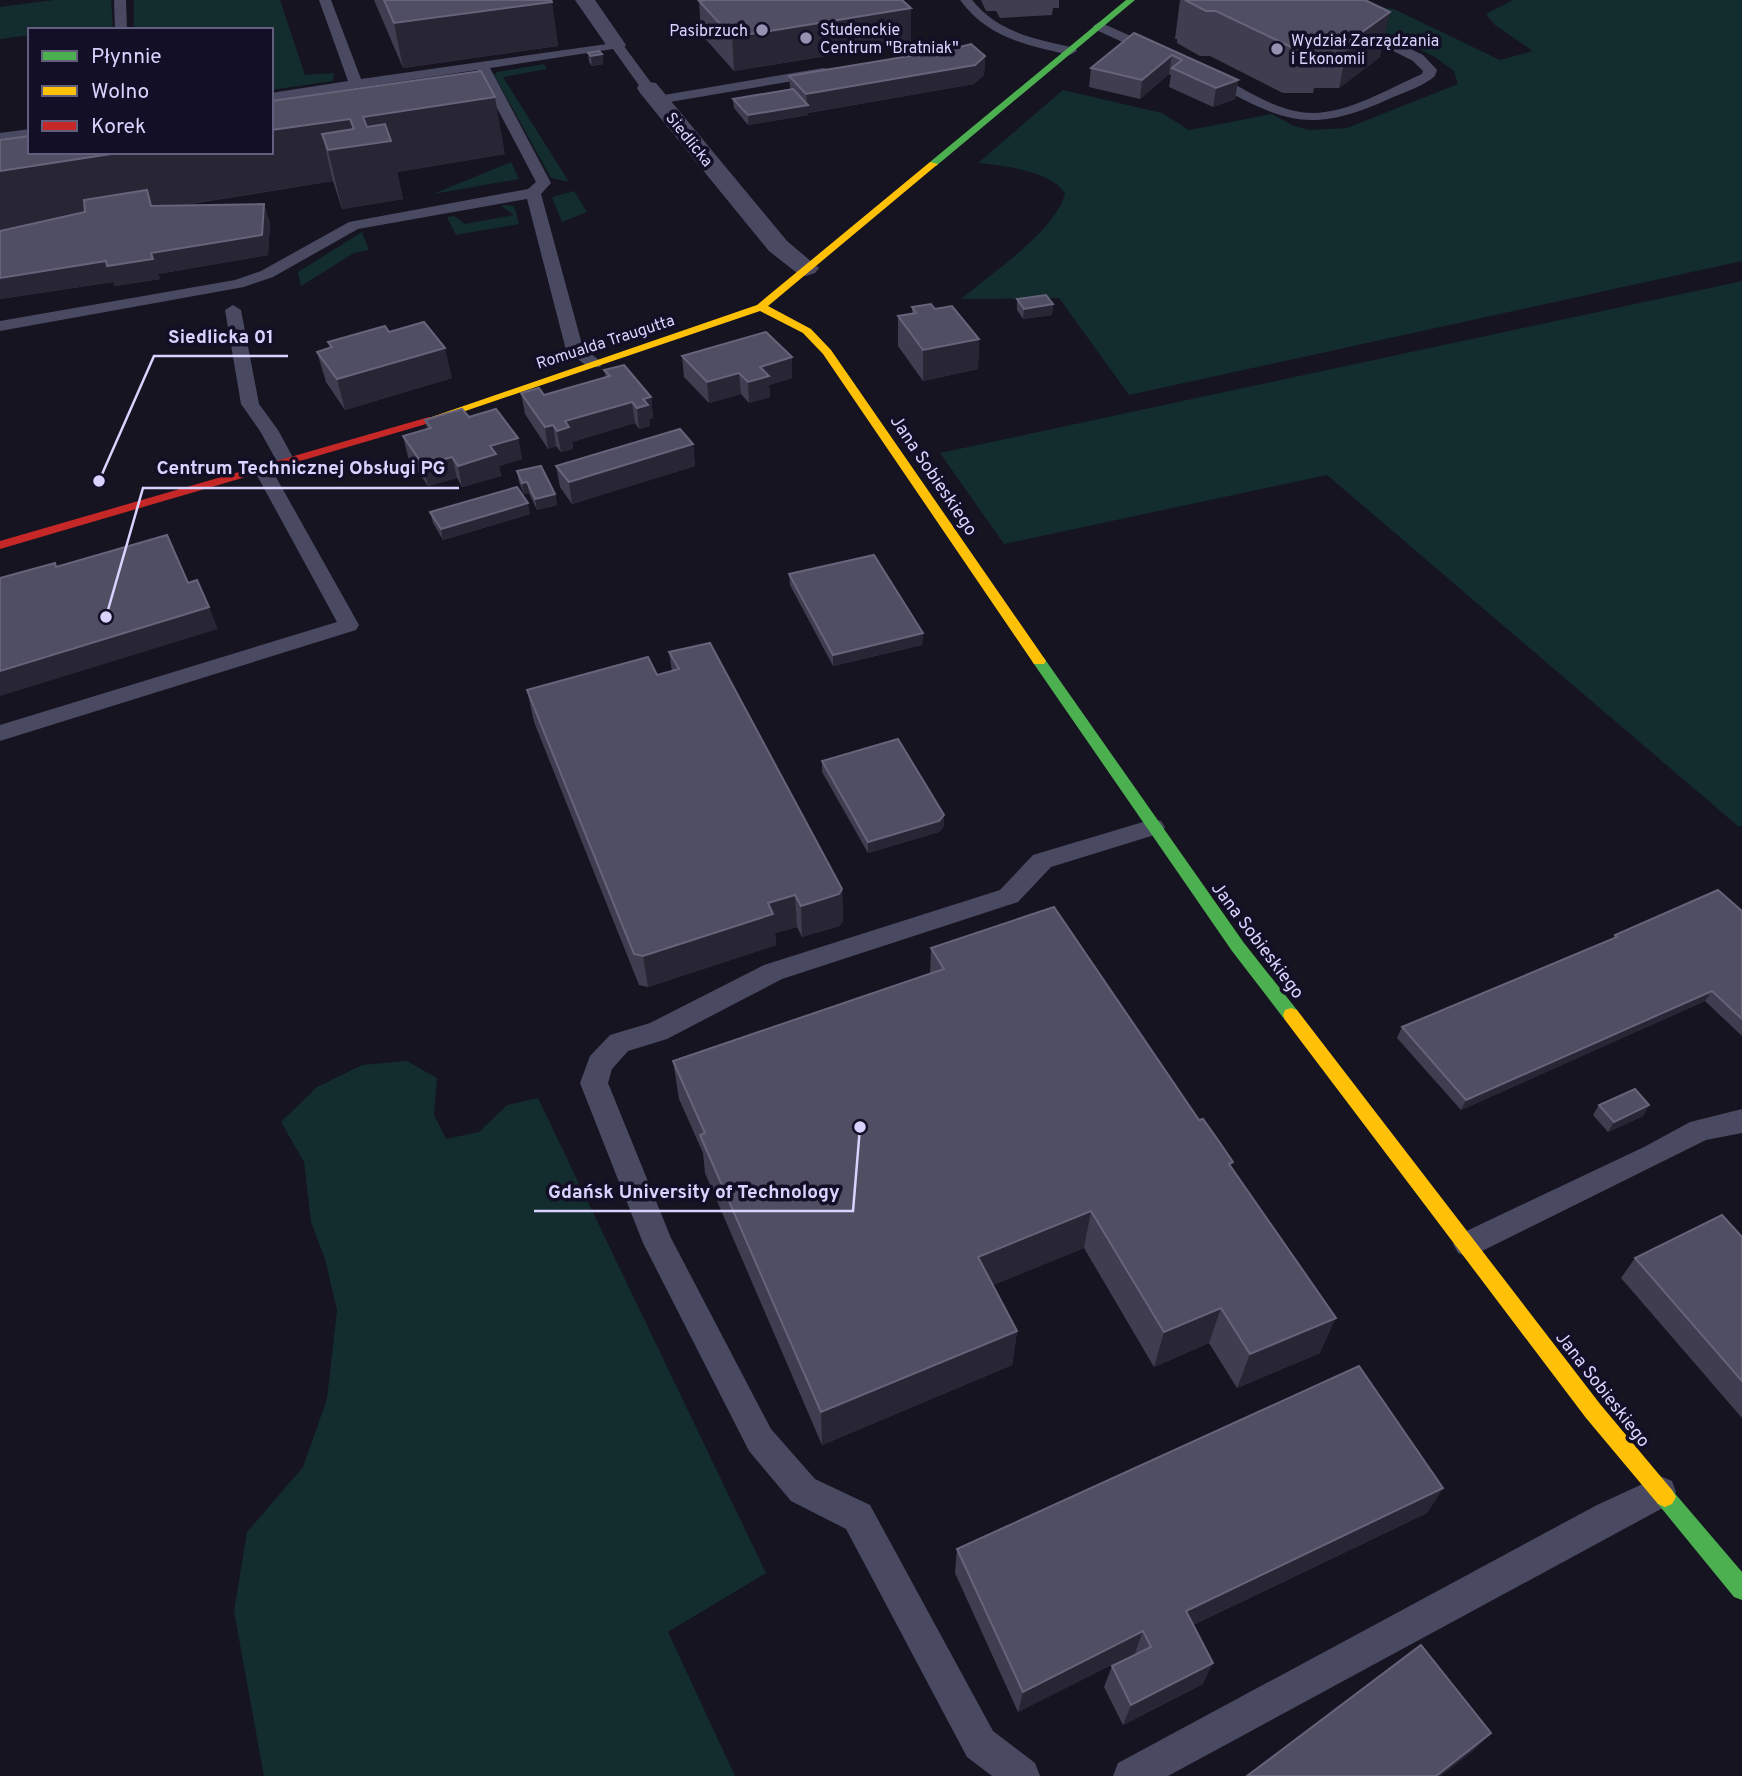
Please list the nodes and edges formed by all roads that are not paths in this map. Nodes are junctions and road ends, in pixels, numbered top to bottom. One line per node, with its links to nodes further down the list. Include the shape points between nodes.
1 (120, 0): 8 (lane)
2 (326, 0): 15 (lane)
3 (585, 0): 9 (street, Siedlicka)
4 (966, 0): 10 (lane, via 996,31)
5 (1131, 0): 7 (main road, Romualda Traugutta)
6 (1299, 0): 14 (lane, via 1418,58 1430,70 1428,76 1333,117 1315,117 1294,116)
7 (1099, 26): 10 (main road, Romualda Traugutta); 11 (lane)
8 (121, 28)
9 (616, 45): 12 (lane); 16 (lane, Siedlicka)
10 (1070, 51): 21 (main road, Romualda Traugutta)
11 (1175, 61)
12 (482, 66): 15 (lane); 20 (lane, via 544,183)
13 (837, 70): 16 (lane)
14 (1199, 72)
15 (356, 84): 17 (lane)
16 (653, 94): 21 (street, Siedlicka, via 778,246)
17 (273, 97)
18 (28, 133): 19 (lane)
19 (0, 138)
20 (533, 193): 24 (lane, via 354,225 267,274 238,284); 25 (lane, via 575,350)
21 (806, 268): 22 (main road, Romualda Traugutta)
22 (761, 307): 25 (main road, Romualda Traugutta); 30 (main road, Jana Sobieskiego, via 807,331 827,352)
23 (233, 310): 26 (lane, via 250,404)
24 (0, 326)
25 (594, 363): 26 (main road, Romualda Traugutta)
26 (287, 463): 27 (main road, Romualda Traugutta)
27 (263, 470): 28 (main road, Romualda Traugutta); 29 (lane, via 349,625)
28 (0, 545)
29 (0, 733)
30 (1153, 827): 32 (main road, Jana Sobieskiego, via 1254,968); 35 (lane, via 1042,861 1009,896 773,972 658,1031 619,1043 600,1065 594,1083 658,1243 760,1440 803,1490 858,1517 980,1744)
31 (1742, 1121): 32 (lane, via 1700,1130)
32 (1468, 1244): 33 (main road, Jana Sobieskiego)
33 (1660, 1492): 34 (main road, Jana Sobieskiego); 36 (lane)
34 (1742, 1589)
35 (1022, 1776)
36 (1131, 1776)

